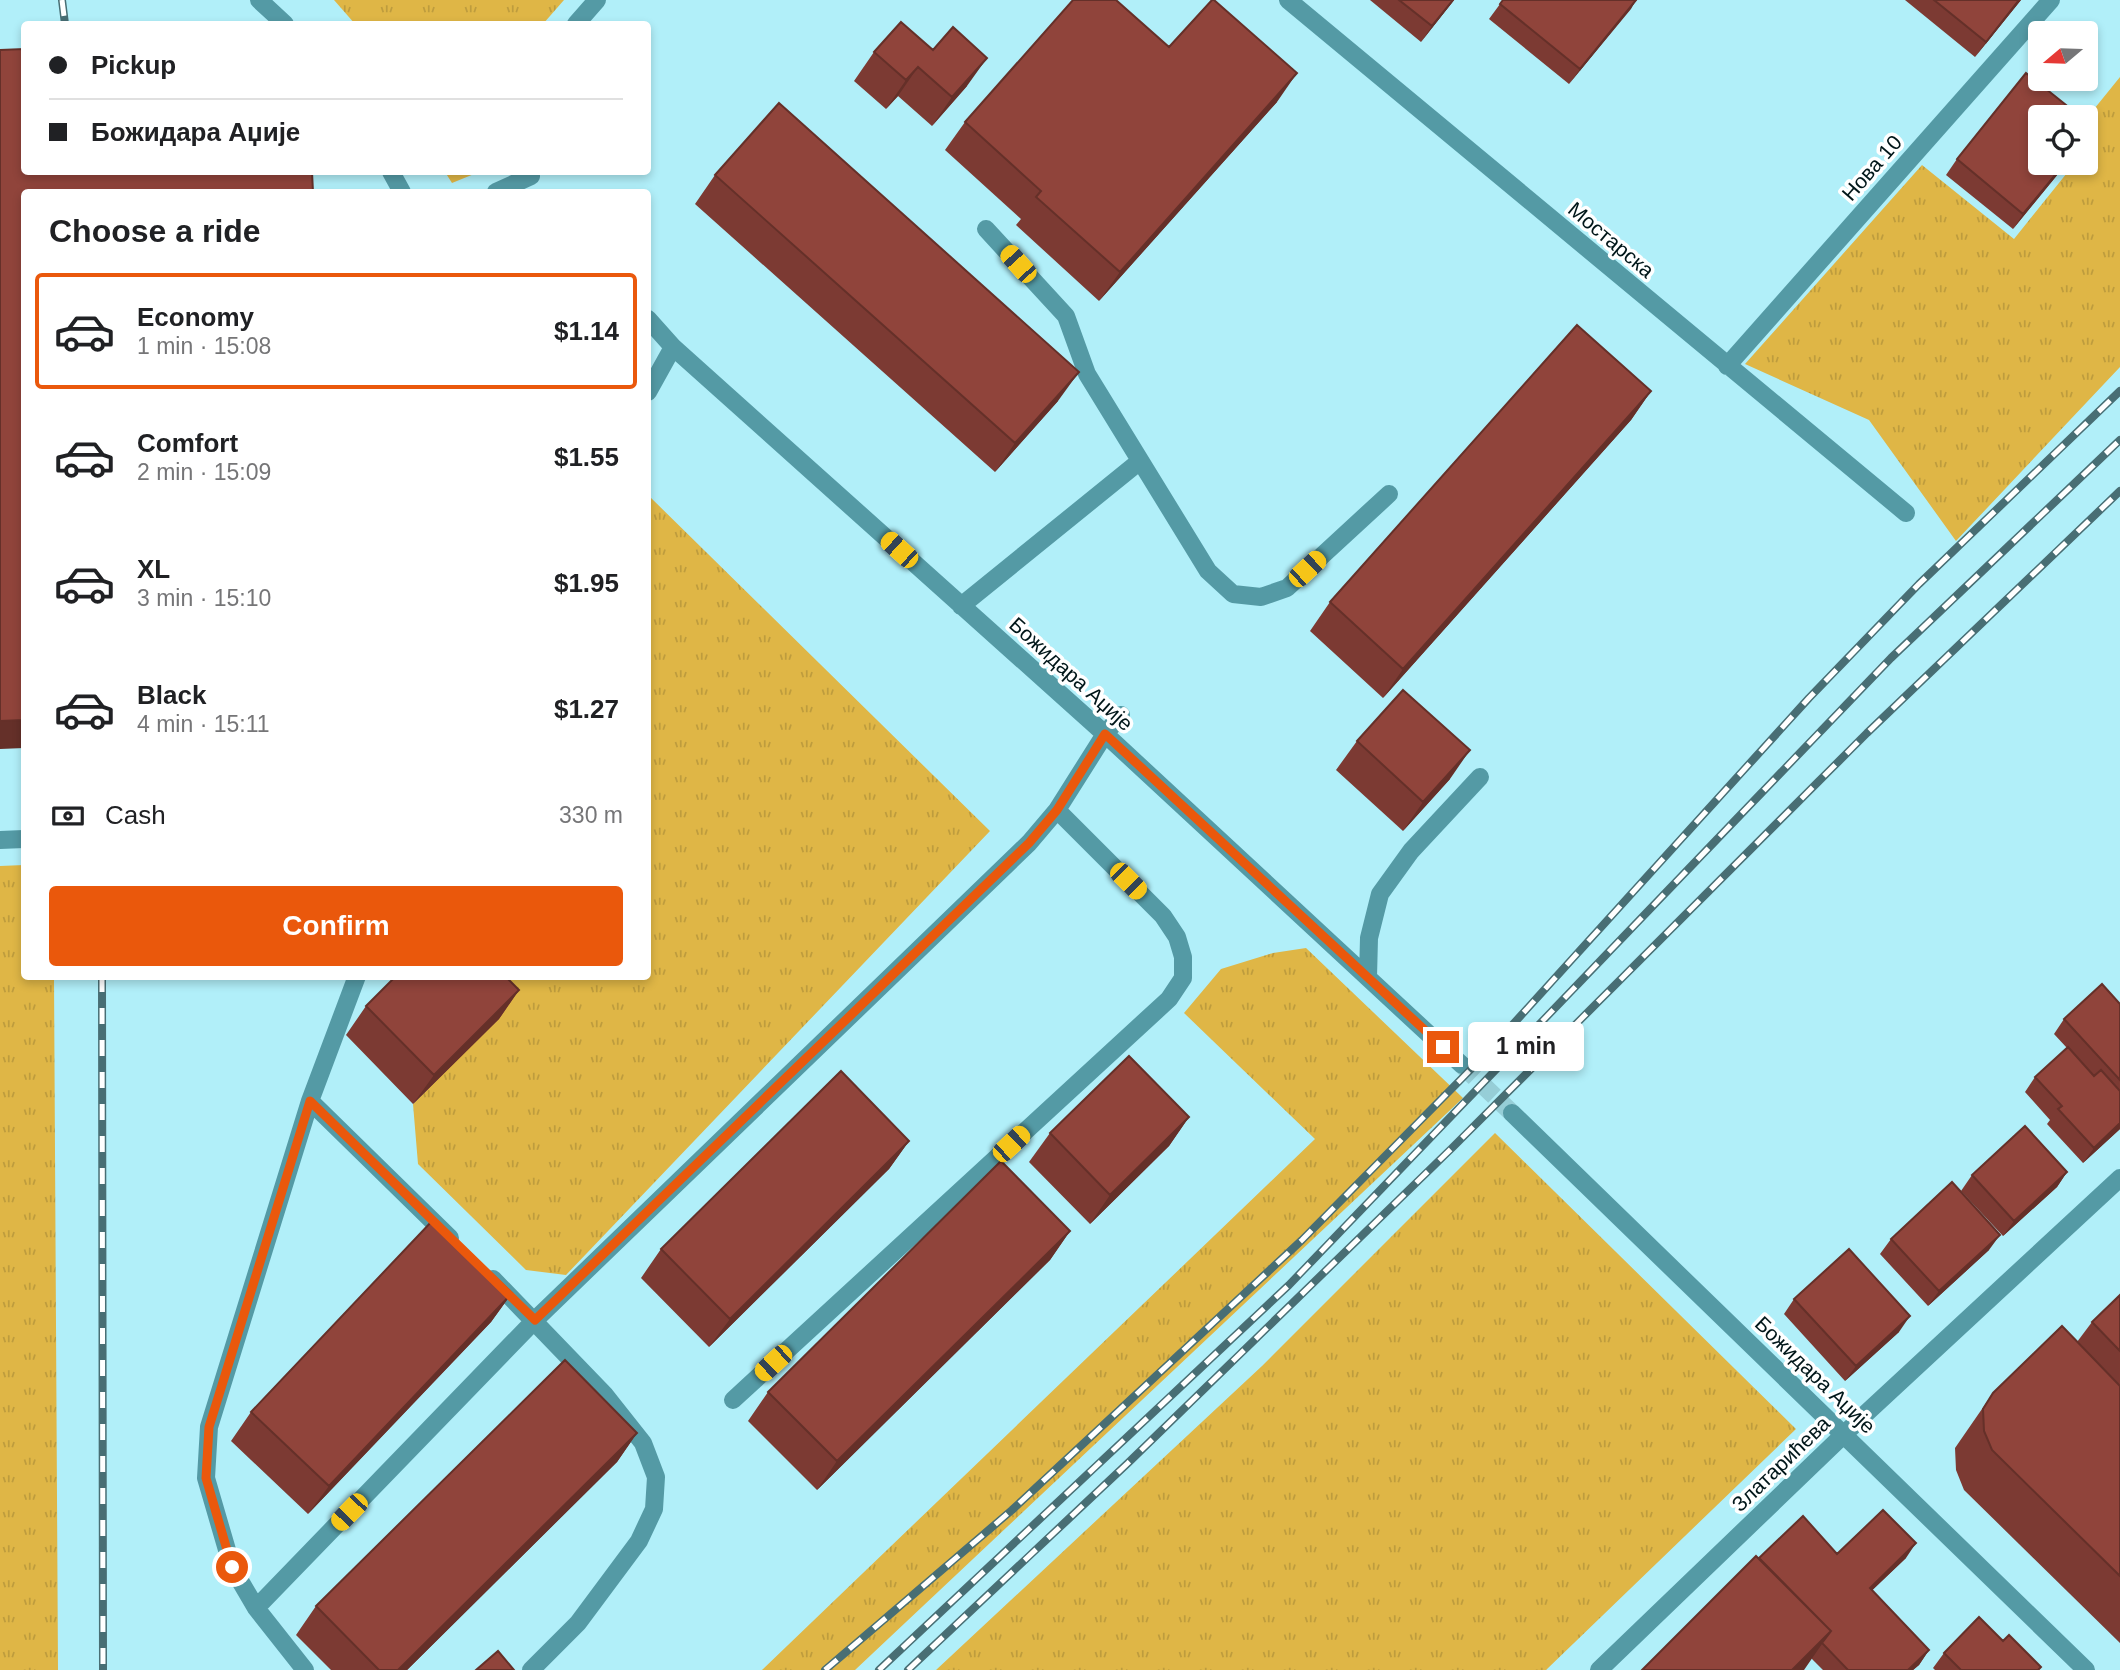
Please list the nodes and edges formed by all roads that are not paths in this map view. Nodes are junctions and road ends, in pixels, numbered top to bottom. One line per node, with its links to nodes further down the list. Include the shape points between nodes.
1 (259, 0): 5 (street)
2 (597, 0): 6 (street)
3 (1288, 0): 12 (street, Мостарска)
4 (2051, 0): 12 (street, Нова 10)
5 (282, 21)
6 (579, 21)
7 (533, 180): 8 (street)
8 (505, 189)
9 (986, 229): 14 (street, via 1066,316 1087,374)
10 (651, 322): 11 (street, Божидара Аџије)
11 (673, 347): 13 (street); 17 (street, Божидара Аџије)
12 (1727, 366): 16 (street, Мостарска)
13 (651, 387)
14 (1140, 461): 15 (street, via 1208,571 1233,594 1261,597 1287,588); 17 (street)
15 (1389, 494)
16 (1906, 513)
17 (961, 606): 19 (street, Божидара Аџије)
18 (1121, 715): 19 (street)
19 (1105, 734): 21 (street); 24 (street, Божидара Аџије)
20 (1480, 777): 24 (street, via 1411,851 1380,894 1369,938)
21 (1057, 810): 30 (street, via 1029,843); 31 (street, via 1163,916 1177,937 1183,978 1170,999)
22 (21, 839): 23 (street)
23 (0, 840)
24 (1368, 977): 26 (street, Божидара Аџије)
25 (356, 980): 27 (street)
26 (1462, 1065)
27 (310, 1101): 30 (street); 33 (street, via 209,1427 206,1478 214,1509 232,1567)
28 (1512, 1113): 32 (street, Божидара Аџије)
29 (2120, 1178): 32 (street, Златарићева)
30 (535, 1320): 33 (street); 35 (street, via 643,1443 656,1477 654,1509 639,1541 578,1623)
31 (733, 1400)
32 (1844, 1435): 36 (street, Златарићева); 37 (street, Божидара Аџије)
33 (256, 1608): 34 (street)
34 (305, 1670)
35 (531, 1670)
36 (1599, 1670)
37 (2085, 1670)

